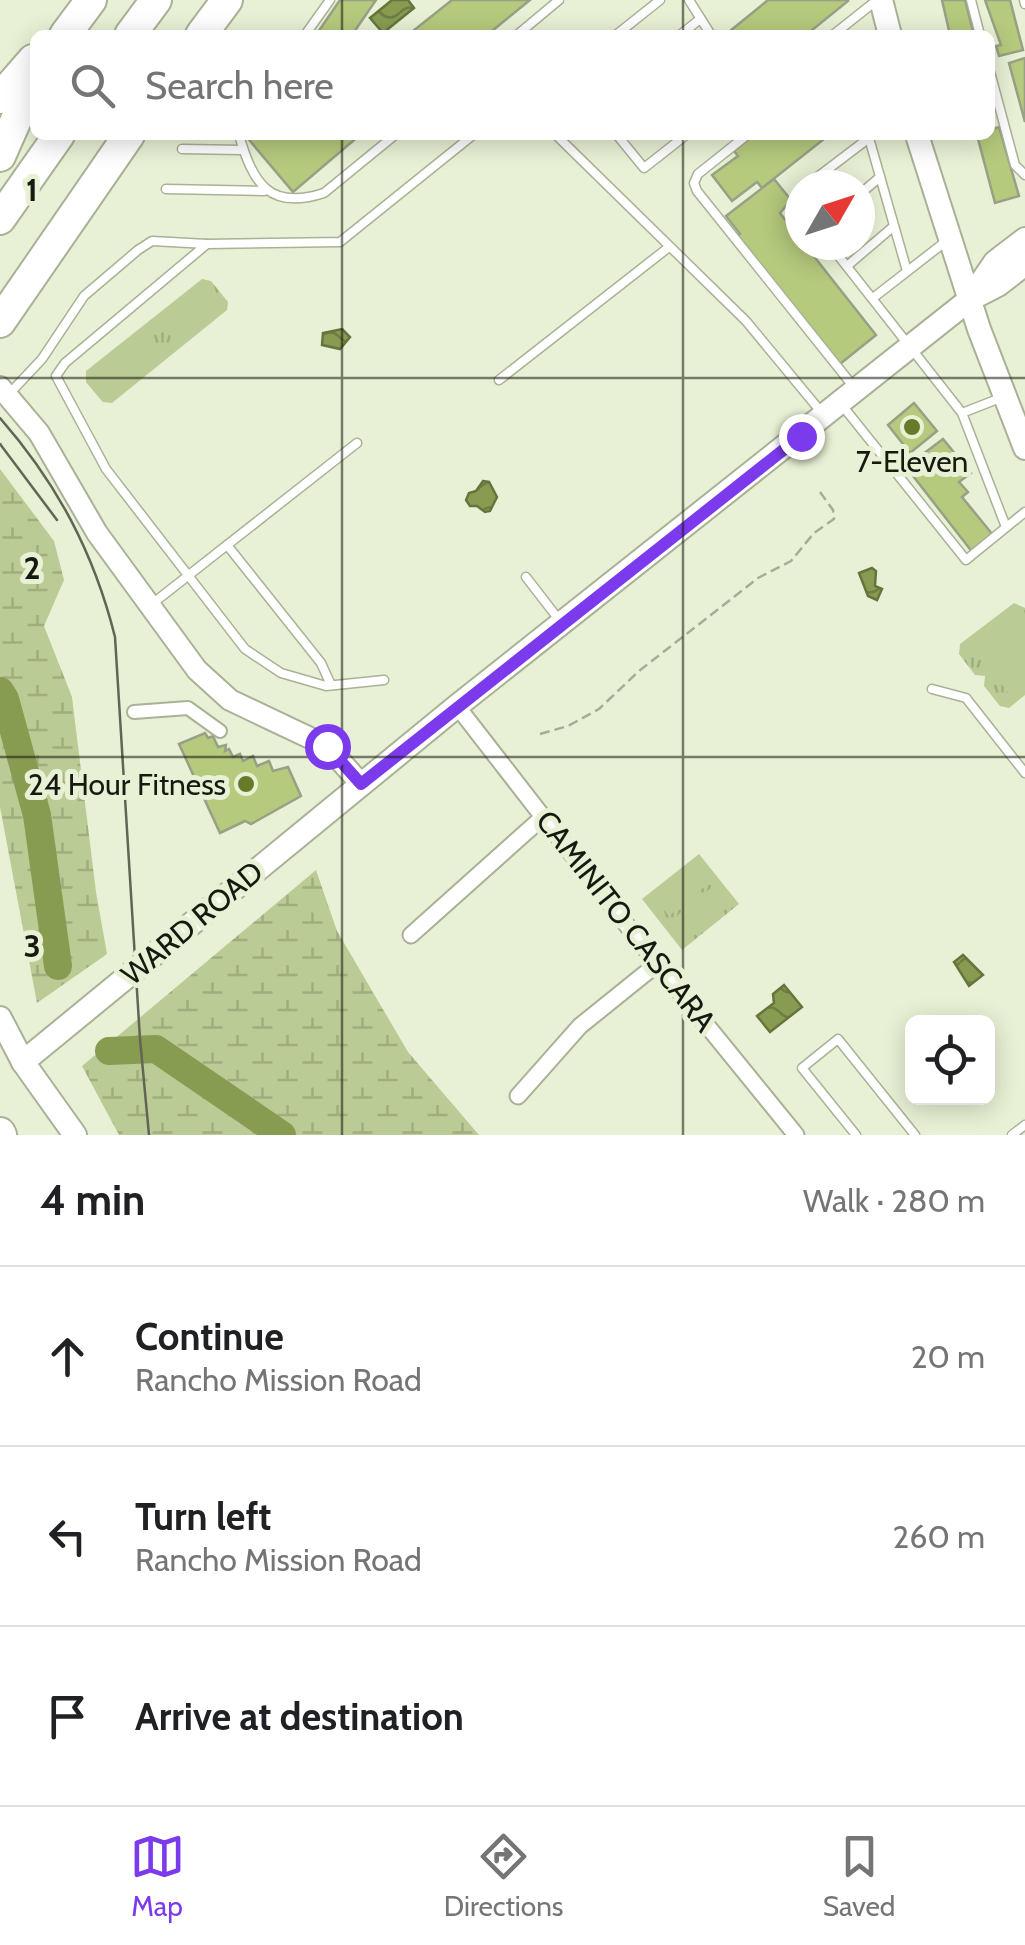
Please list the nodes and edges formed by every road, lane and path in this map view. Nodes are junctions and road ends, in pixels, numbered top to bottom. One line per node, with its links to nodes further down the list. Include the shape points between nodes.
1 (227, 0): 9 (highway)
2 (330, 0): 10 (lane)
3 (560, 0): 11 (lane)
4 (660, 0): 12 (lane)
5 (689, 0): 8 (lane)
6 (879, 0): 15 (lane); 16 (main road)
7 (970, 0): 17 (lane)
8 (699, 20): 13 (lane); 14 (lane)
9 (204, 30)
10 (309, 30)
11 (523, 30)
12 (622, 30)
13 (686, 30)
14 (708, 30)
15 (840, 30)
16 (888, 30)
17 (979, 30)
18 (30, 64): 22 (highway)
19 (30, 81): 23 (highway)
20 (30, 87): 38 (highway)
21 (995, 91): 40 (lane, via 1015,165)
22 (0, 98)
23 (0, 119)
24 (55, 140): 45 (highway)
25 (126, 140): 57 (highway)
26 (240, 140): 37 (lane)
27 (389, 140): 44 (lane, via 324,193 281,197)
28 (467, 140): 49 (lane, via 340,242)
29 (561, 140): 50 (lane)
30 (622, 140): 31 (lane, via 644,168)
31 (680, 140)
32 (740, 140): 64 (lane, via 694,183)
33 (866, 140): 39 (lane)
34 (872, 140): 41 (lane)
35 (919, 140): 48 (main road)
36 (182, 149): 37 (lane)
37 (243, 150): 44 (lane)
38 (0, 156)
39 (827, 170)
40 (1025, 175)
41 (880, 177): 42 (lane); 46 (lane)
42 (875, 181)
43 (166, 189): 44 (lane)
44 (264, 190)
45 (0, 219)
46 (894, 226): 53 (lane); 54 (lane)
47 (1025, 238): 56 (main road, via 996,262)
48 (949, 239): 54 (lane); 56 (main road)
49 (208, 244): 59 (lane, via 152,241 138,250 84,296); 60 (lane)
50 (669, 247): 61 (lane); 64 (lane)
51 (842, 260): 53 (lane)
52 (1025, 264): 56 (main road)
53 (847, 266): 55 (lane)
54 (907, 271): 55 (lane)
55 (873, 298): 58 (lane)
56 (969, 300): 58 (main road, WARD ROAD); 63 (main road)
57 (0, 322)
58 (910, 346): 64 (main road, WARD ROAD); 65 (lane)
59 (42, 358): 60 (lane); 62 (lane)
60 (60, 370): 72 (lane, via 56,376 106,469)
61 (499, 380)
62 (4, 391): 74 (street, via 39,433 96,533)
63 (1005, 396): 65 (lane); 67 (main road)
64 (841, 404): 70 (lane, via 966,560); 75 (main road, WARD ROAD)
65 (962, 413): 70 (lane)
66 (357, 444): 71 (lane)
67 (1025, 448)
68 (820, 492): 82 (path, via 834,519 790,561 758,578 599,709)
69 (1025, 512): 70 (lane)
70 (1006, 527)
71 (227, 545): 72 (lane); 77 (lane)
72 (186, 577): 74 (lane); 77 (lane, via 245,650 282,673)
73 (526, 577): 75 (lane)
74 (148, 606): 84 (street, via 197,670 230,700 327,746)
75 (562, 624): 79 (main road, WARD ROAD)
76 (384, 680): 77 (lane)
77 (331, 685)
78 (932, 690): 83 (lane, via 966,698)
79 (457, 706): 84 (main road, WARD ROAD); 85 (street, CAMINITO CASCARA)
80 (134, 712): 81 (street, via 188,708)
81 (220, 731)
82 (540, 734)
83 (1025, 773)
84 (361, 784): 89 (main road, WARD ROAD)
85 (544, 818): 86 (street); 87 (street, CAMINITO CASCARA)
86 (411, 935)
87 (657, 964): 90 (street, via 580,1026); 93 (street, CAMINITO CASCARA)
88 (0, 1018): 89 (main road)
89 (23, 1062): 92 (main road)
90 (518, 1096)
91 (1025, 1125): 96 (lane)
92 (76, 1135)
93 (796, 1135)
94 (856, 1135): 95 (lane, via 802,1068 838,1039)
95 (915, 1135)
96 (1012, 1135)

